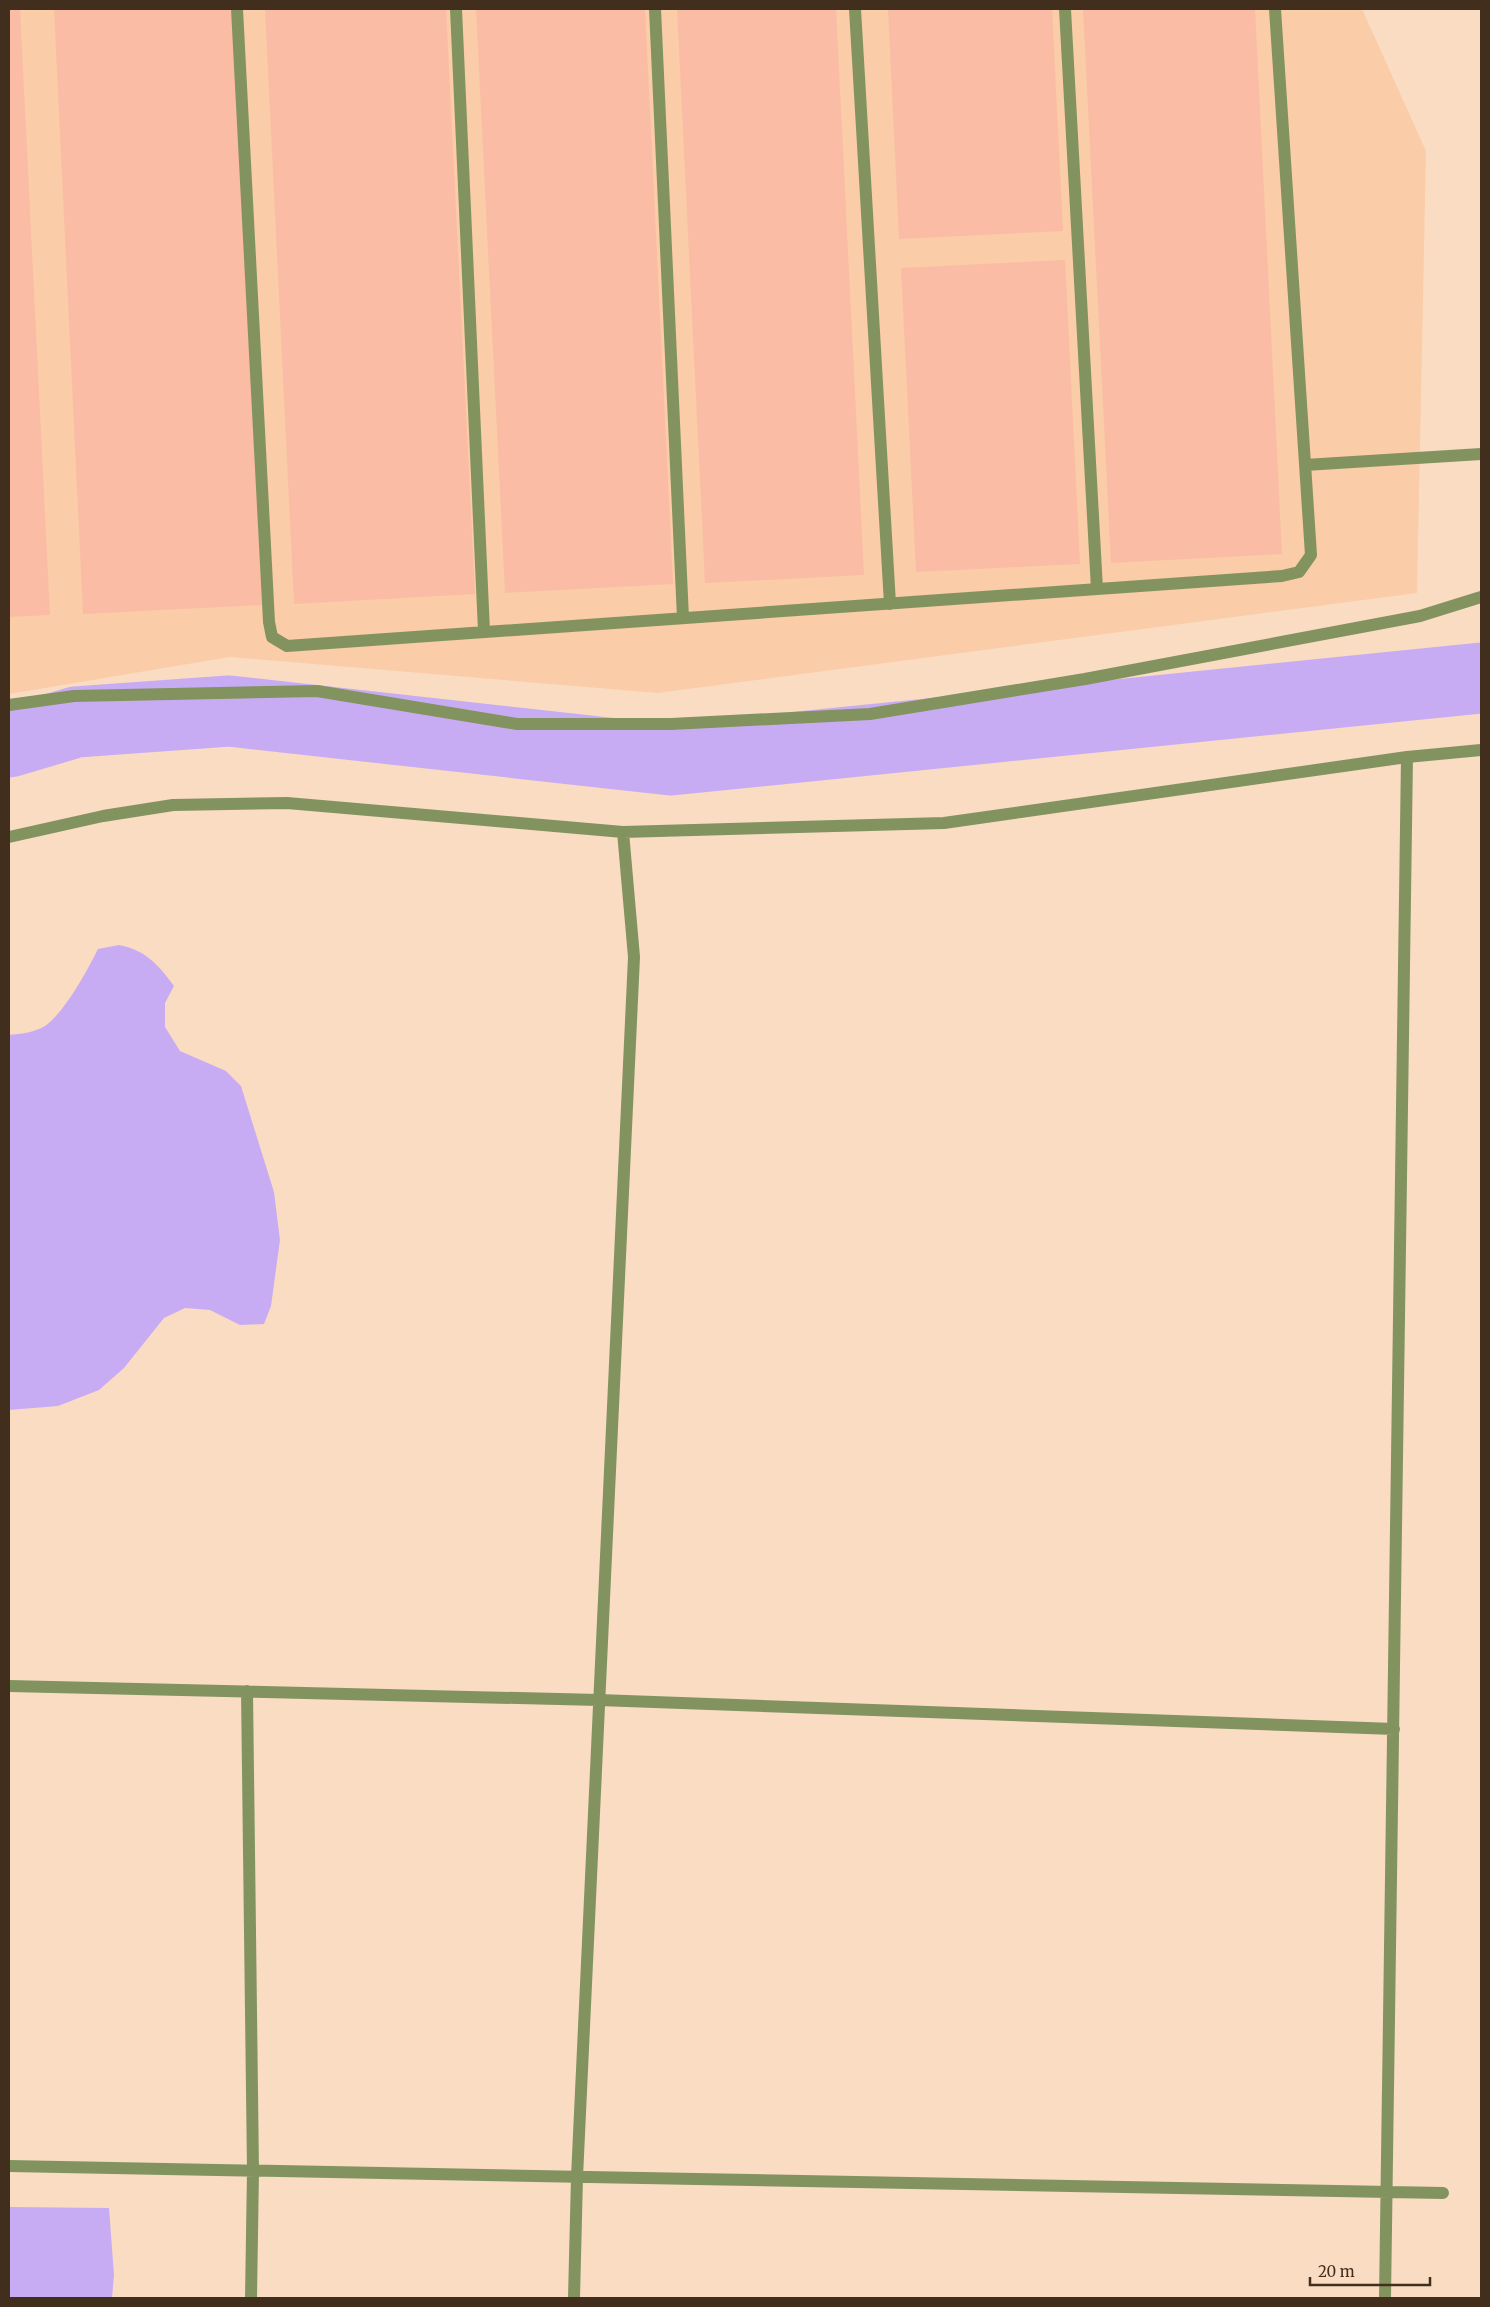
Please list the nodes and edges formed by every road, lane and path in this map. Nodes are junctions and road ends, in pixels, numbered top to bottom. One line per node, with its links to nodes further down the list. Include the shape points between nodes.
1 (237, 9): 13 (lane, via 272,637 287,646)
2 (456, 9): 13 (lane)
3 (655, 9): 12 (lane)
4 (855, 9): 11 (lane)
5 (1064, 9): 9 (lane)
6 (1275, 9): 8 (lane)
7 (1481, 454): 8 (lane)
8 (1305, 465): 9 (lane, via 1311,555 1299,572 1282,576)
9 (1097, 589): 11 (lane)
10 (1481, 597): 14 (lane, via 1420,616 1085,679 870,714 670,724 517,724 317,691 74,696)
11 (890, 604): 12 (lane)
12 (683, 618): 13 (lane)
13 (484, 631)
14 (9, 704)
15 (1477, 751): 16 (lane)
16 (1407, 757): 17 (lane, via 944,823); 22 (lane)
17 (623, 832): 18 (lane, via 287,803 173,805 103,816); 21 (lane, via 634,957)
18 (9, 837)
19 (9, 1686): 20 (lane)
20 (247, 1691): 21 (lane); 24 (lane)
21 (599, 1700): 22 (lane); 25 (lane)
22 (1394, 1729): 26 (lane)
23 (9, 2166): 24 (lane)
24 (253, 2171): 25 (lane); 28 (lane)
25 (577, 2177): 26 (lane); 29 (lane)
26 (1386, 2192): 27 (lane); 30 (lane)
27 (1443, 2193)
28 (251, 2298)
29 (574, 2298)
30 (1385, 2298)

